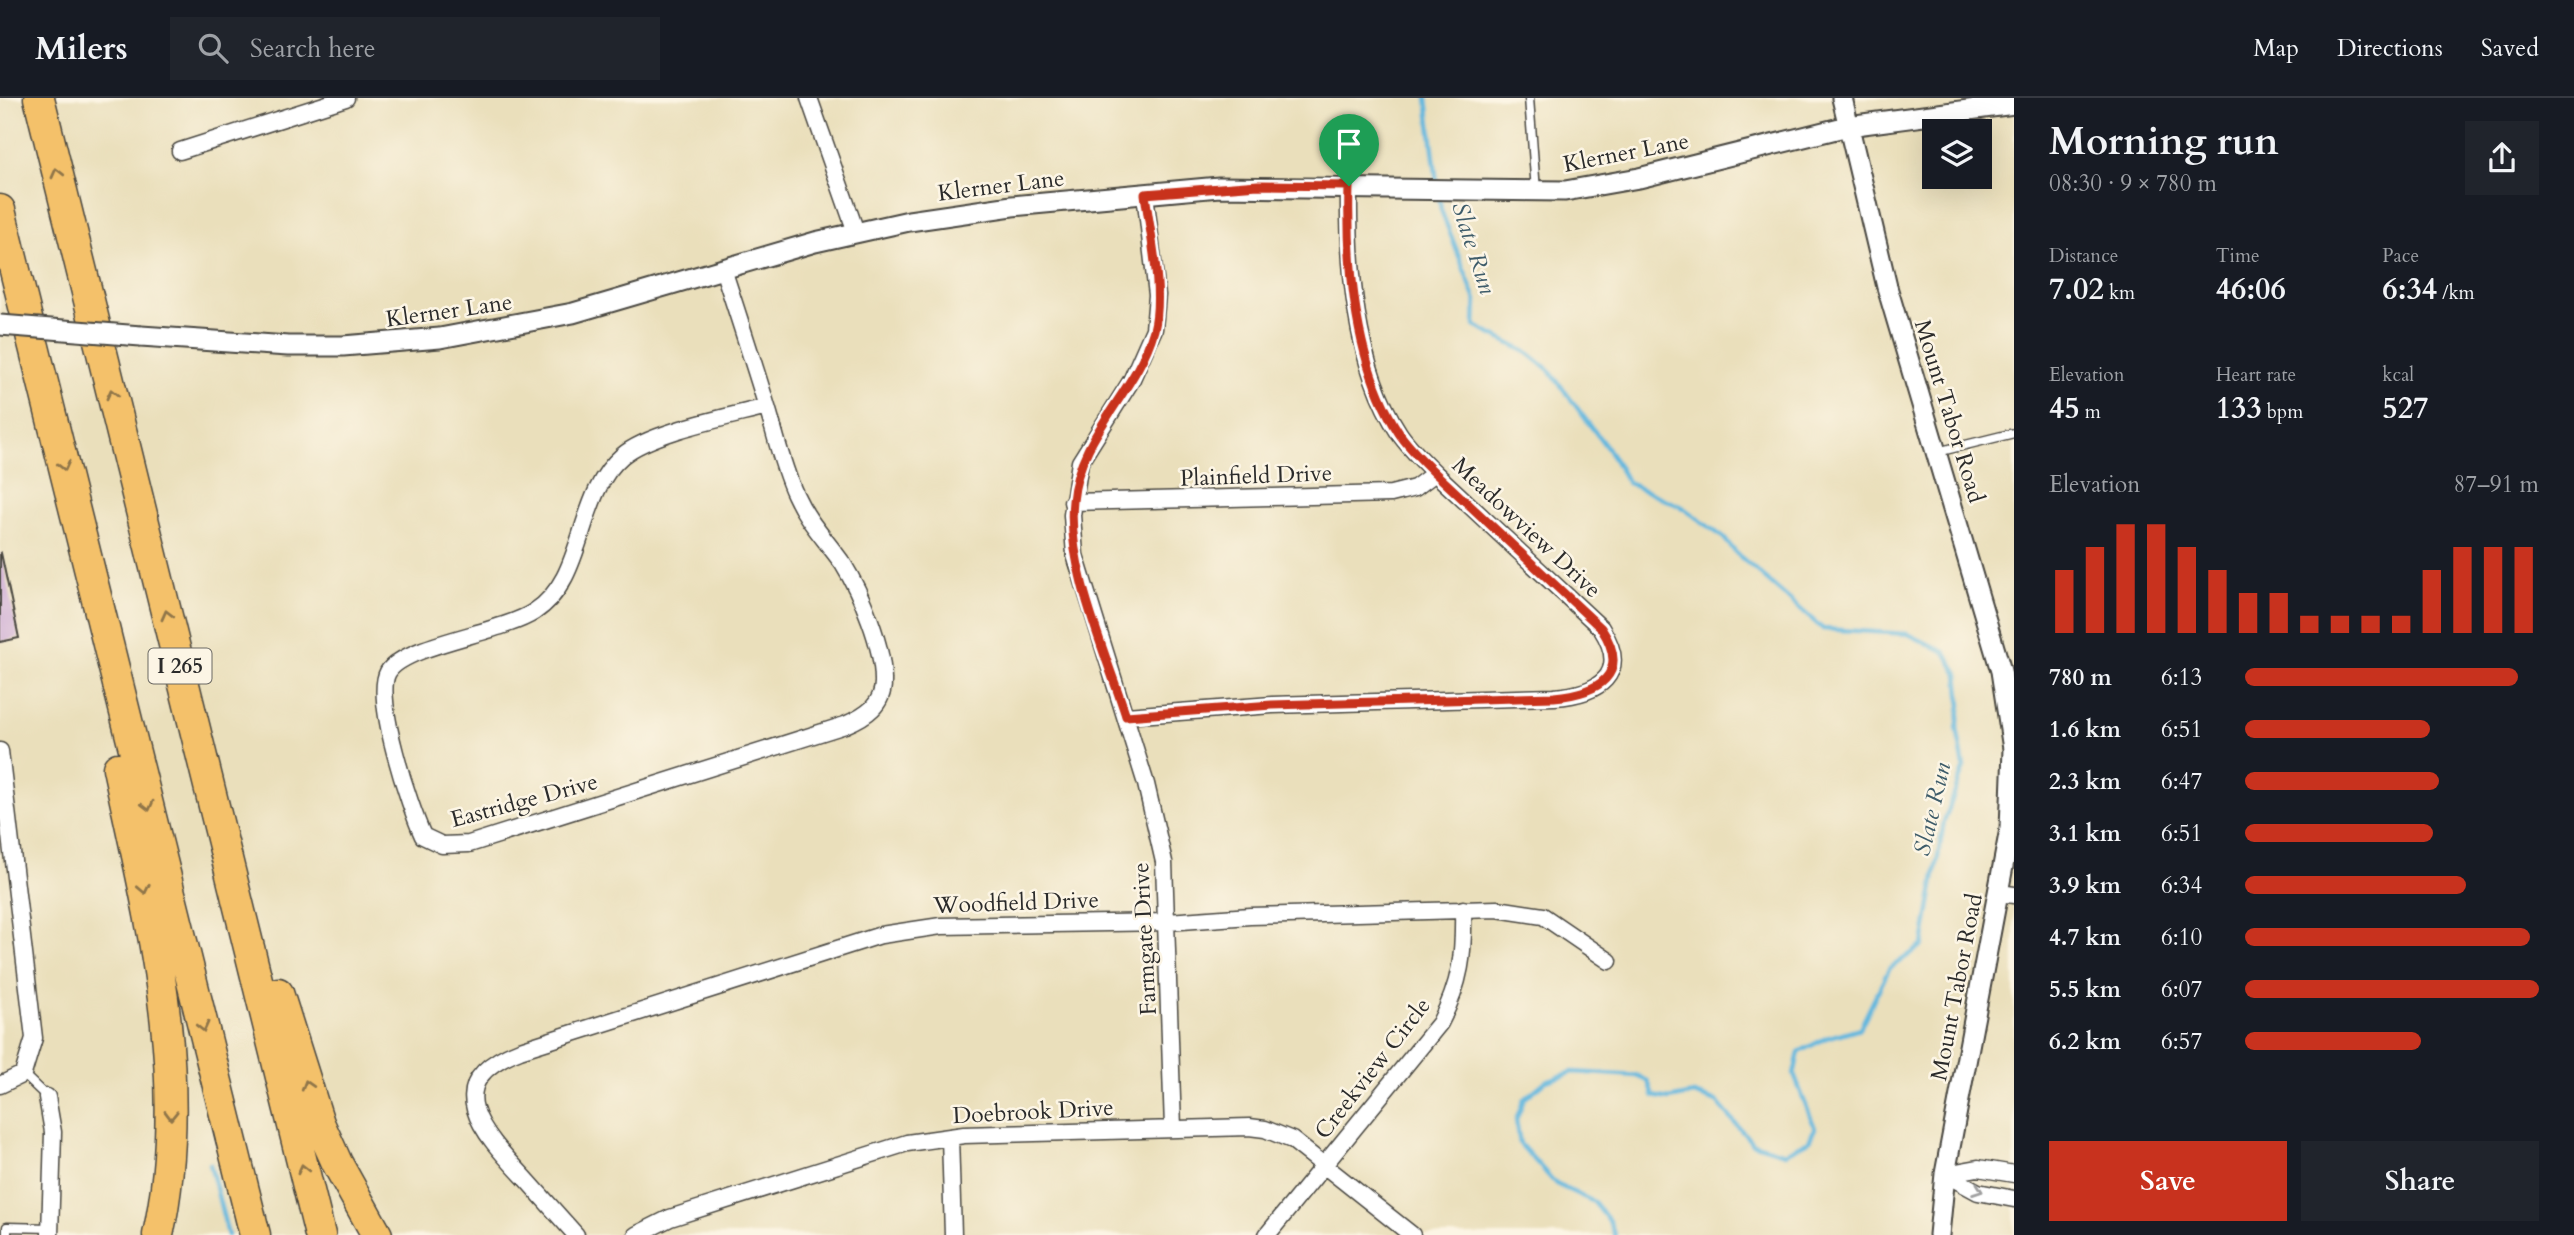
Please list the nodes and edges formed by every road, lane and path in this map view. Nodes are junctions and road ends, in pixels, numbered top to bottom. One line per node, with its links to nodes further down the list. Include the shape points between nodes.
1 (39, 98): 24 (highway, I 265, one-way to 1)
2 (346, 98): 6 (street)
3 (809, 98): 14 (street)
4 (1529, 98): 11 (lane)
5 (1842, 98): 8 (street, Mount Tabor Road)
6 (321, 102): 9 (street)
7 (2014, 104): 8 (street, Klerner Lane)
8 (1848, 127): 11 (street, Klerner Lane, via 1639,178 1565,191); 19 (street, Mount Tabor Road, via 1887,287)
9 (180, 151)
10 (1349, 186): 11 (street, Klerner Lane); 12 (street, Klerner Lane, via 1258,185); 20 (street, Meadowview Drive, via 1351,279 1376,385 1399,433)
11 (1536, 191)
12 (1145, 194): 14 (street, Klerner Lane, via 1012,206); 21 (street, Farmgate Drive, via 1157,295 1154,329 1131,381 1084,453)
13 (0, 210): 22 (highway, I 265, one-way to 22)
14 (856, 232): 15 (street, Klerner Lane)
15 (723, 270): 16 (street, Klerner Lane, bridge, via 541,321 440,338 302,346); 17 (street, Eastridge Drive)
16 (0, 326)
17 (767, 407): 17 (street, Eastridge Drive, via 794,492 809,522 849,574 863,605 883,679 878,702 870,712 845,725 722,766 468,844 442,845 423,836 384,706 389,670 411,655 521,619 546,603 563,579 610,469 634,447)
18 (2014, 433): 19 (lane)
19 (1937, 452): 26 (street, Mount Tabor Road, via 1992,636 2009,712 2013,786)
20 (1435, 473): 21 (street, Plainfield Drive, via 1415,488 1391,494); 23 (street, Meadowview Drive, via 1601,628 1613,664 1598,688 1554,697 1272,705)
21 (1072, 502): 23 (street, Farmgate Drive, via 1075,555)
22 (92, 583): 42 (highway, one-way to 42, via 86,614 169,1030 170,1136); 43 (highway, I 265, one-way to 43)
23 (1126, 716): 29 (street, Farmgate Drive, via 1161,842)
24 (197, 736): 44 (highway, I 265, one-way to 24); 45 (highway, one-way to 24, via 318,1123)
25 (0, 751): 31 (street, via 34,1038)
26 (2009, 871): 27 (street, Mount Tabor Road)
27 (2007, 894): 37 (street, Mount Tabor Road)
28 (1463, 909): 29 (street, Woodfield Drive); 30 (street, Woodfield Drive, via 1544,916); 36 (street, Creekview Circle, via 1462,965 1456,993 1440,1024)
29 (1168, 922): 34 (street, Farmgate Drive); 46 (street, Woodfield Drive, via 941,926 881,935 503,1057 482,1075 473,1102 476,1118 495,1147)
30 (1609, 961)
31 (23, 1074): 32 (street); 33 (lane)
32 (0, 1085)
33 (47, 1097): 40 (street, via 53,1132)
34 (1173, 1128): 35 (street, Doebrook Drive); 36 (street, Doebrook Drive, via 1265,1129 1292,1140)
35 (950, 1137): 47 (street, Doebrook Drive, via 907,1143 807,1173 670,1217); 48 (street)
36 (1324, 1166): 49 (street, Creekview Circle); 50 (street, Doebrook Drive)
37 (1945, 1174): 38 (street, via 1978,1168); 39 (street, one-way to 39, via 1978,1192); 51 (street, Mount Tabor Road)
38 (2014, 1174)
39 (2014, 1199)
40 (50, 1232): 41 (lane, via 8,1227)
41 (7, 1235)
42 (158, 1235)
43 (255, 1235)
44 (320, 1235)
45 (377, 1235)
46 (576, 1235)
47 (636, 1235)
48 (953, 1235)
49 (1267, 1235)
50 (1412, 1235)
51 (1939, 1235)

